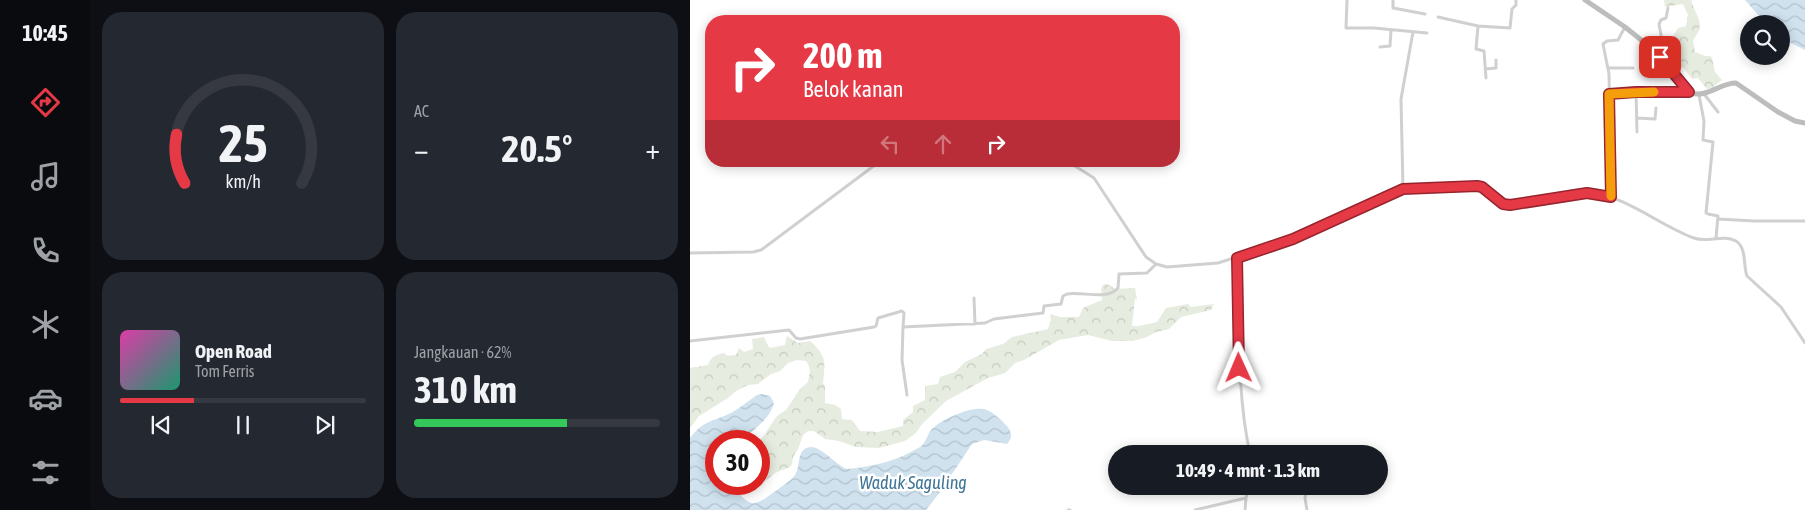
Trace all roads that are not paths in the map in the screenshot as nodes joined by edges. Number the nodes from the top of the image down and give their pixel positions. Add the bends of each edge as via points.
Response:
1 (1347, 0) edge
2 (1393, 0) edge
3 (1516, 0) edge
4 (1585, 0) edge
5 (1668, 8) dead end
6 (1425, 14) dead end
7 (1438, 17) dead end
8 (1478, 26) junction
9 (1625, 27) junction
10 (1391, 30) junction
11 (1413, 32) junction
12 (1426, 33) dead end
13 (1380, 47) dead end
14 (1496, 60) dead end
15 (1666, 63) junction
16 (1609, 68) junction
17 (1633, 68) dead end
18 (1486, 69) junction
19 (1486, 78) dead end
20 (1636, 92) junction
21 (1689, 92) junction
22 (1609, 94) junction
23 (1702, 94) junction
24 (1656, 108) dead end
25 (1718, 112) dead end
26 (1637, 118) junction
27 (1805, 123) edge
28 (1637, 132) dead end
29 (872, 167) edge
30 (1076, 167) edge
31 (1403, 189) junction
32 (1611, 197) junction
33 (1718, 219) junction
34 (1805, 221) edge
35 (1716, 238) junction
36 (690, 253) edge
37 (1237, 258) junction
38 (1156, 264) junction
39 (974, 298) dead end
40 (975, 324) junction
41 (904, 327) junction
42 (690, 341) edge
43 (1805, 343) edge
44 (906, 395) dead end
45 (1248, 445) edge
46 (1247, 495) edge
47 (1306, 495) edge
48 (1246, 498) junction
49 (1195, 510) edge
50 (1245, 510) edge
51 (1307, 510) edge

1 - 10 street via 1346,28
2 - 6 street via 1393,8
3 - 8 street via 1510,28
4 - 9 street
5 - 15 street via 1667,17 1659,24
7 - 8 street
8 - 18 street via 1476,50 1484,51
9 - 15 street
9 - 16 street via 1618,40 1603,44
10 - 11 street
10 - 13 street via 1390,46
11 - 12 street
11 - 31 street via 1401,100
14 - 18 street via 1496,68
15 - 21 street
16 - 17 street
16 - 22 street
18 - 19 street
20 - 21 street
20 - 22 street
20 - 26 street
21 - 23 street
22 - 32 street
23 - 25 street
23 - 27 street via 1736,83 1778,112
23 - 33 street via 1703,140 1712,142 1706,213 1718,215
24 - 26 street via 1655,119
26 - 28 street
29 - 36 street via 761,250
30 - 38 street via 1094,178 1140,249
31 - 32 street via 1477,186 1503,204 1510,205 1587,193
31 - 37 street via 1293,239
32 - 35 street via 1696,239
33 - 34 street
33 - 35 street
35 - 43 street via 1732,239 1740,244 1747,276 1781,307
37 - 38 street via 1169,267
37 - 45 street via 1239,368
38 - 40 street via 1147,273 1119,274 1118,288 1114,292 1067,294 1060,304 1044,306 1043,313
39 - 40 street
40 - 41 street
41 - 42 street via 902,311 878,318 874,327 806,338 798,339 789,330
41 - 44 street via 902,360
46 - 48 street
47 - 51 street
48 - 49 street
48 - 50 street

